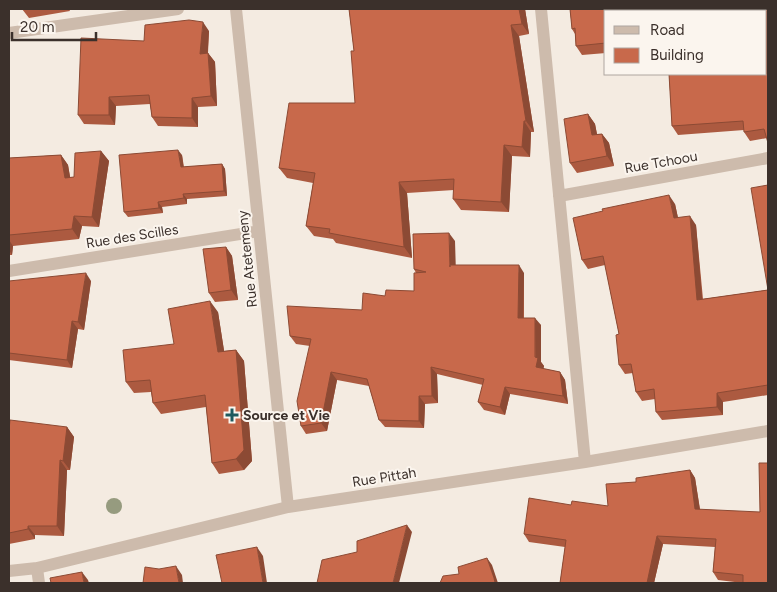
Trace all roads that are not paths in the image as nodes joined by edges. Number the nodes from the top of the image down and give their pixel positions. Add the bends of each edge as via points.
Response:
1 (178, 9) edge
2 (236, 9) edge
3 (541, 9) edge
4 (9, 33) edge
5 (768, 158) edge
6 (559, 196) junction
7 (259, 231) junction
8 (9, 271) edge
9 (768, 431) edge
10 (585, 462) junction
11 (288, 507) junction
12 (37, 568) junction
13 (9, 571) edge
14 (39, 583) edge

1 - 4 street
2 - 7 street, Rue Atetemeny
3 - 6 street
5 - 6 street, Rue Tchoou
6 - 10 street
7 - 8 street, Rue des Scilles
7 - 11 street, Rue Atetemeny
9 - 10 street, Rue Pittah
10 - 11 street, Rue Pittah
11 - 12 street, Rue Pittah
12 - 13 street, Rue Pittah
12 - 14 street

